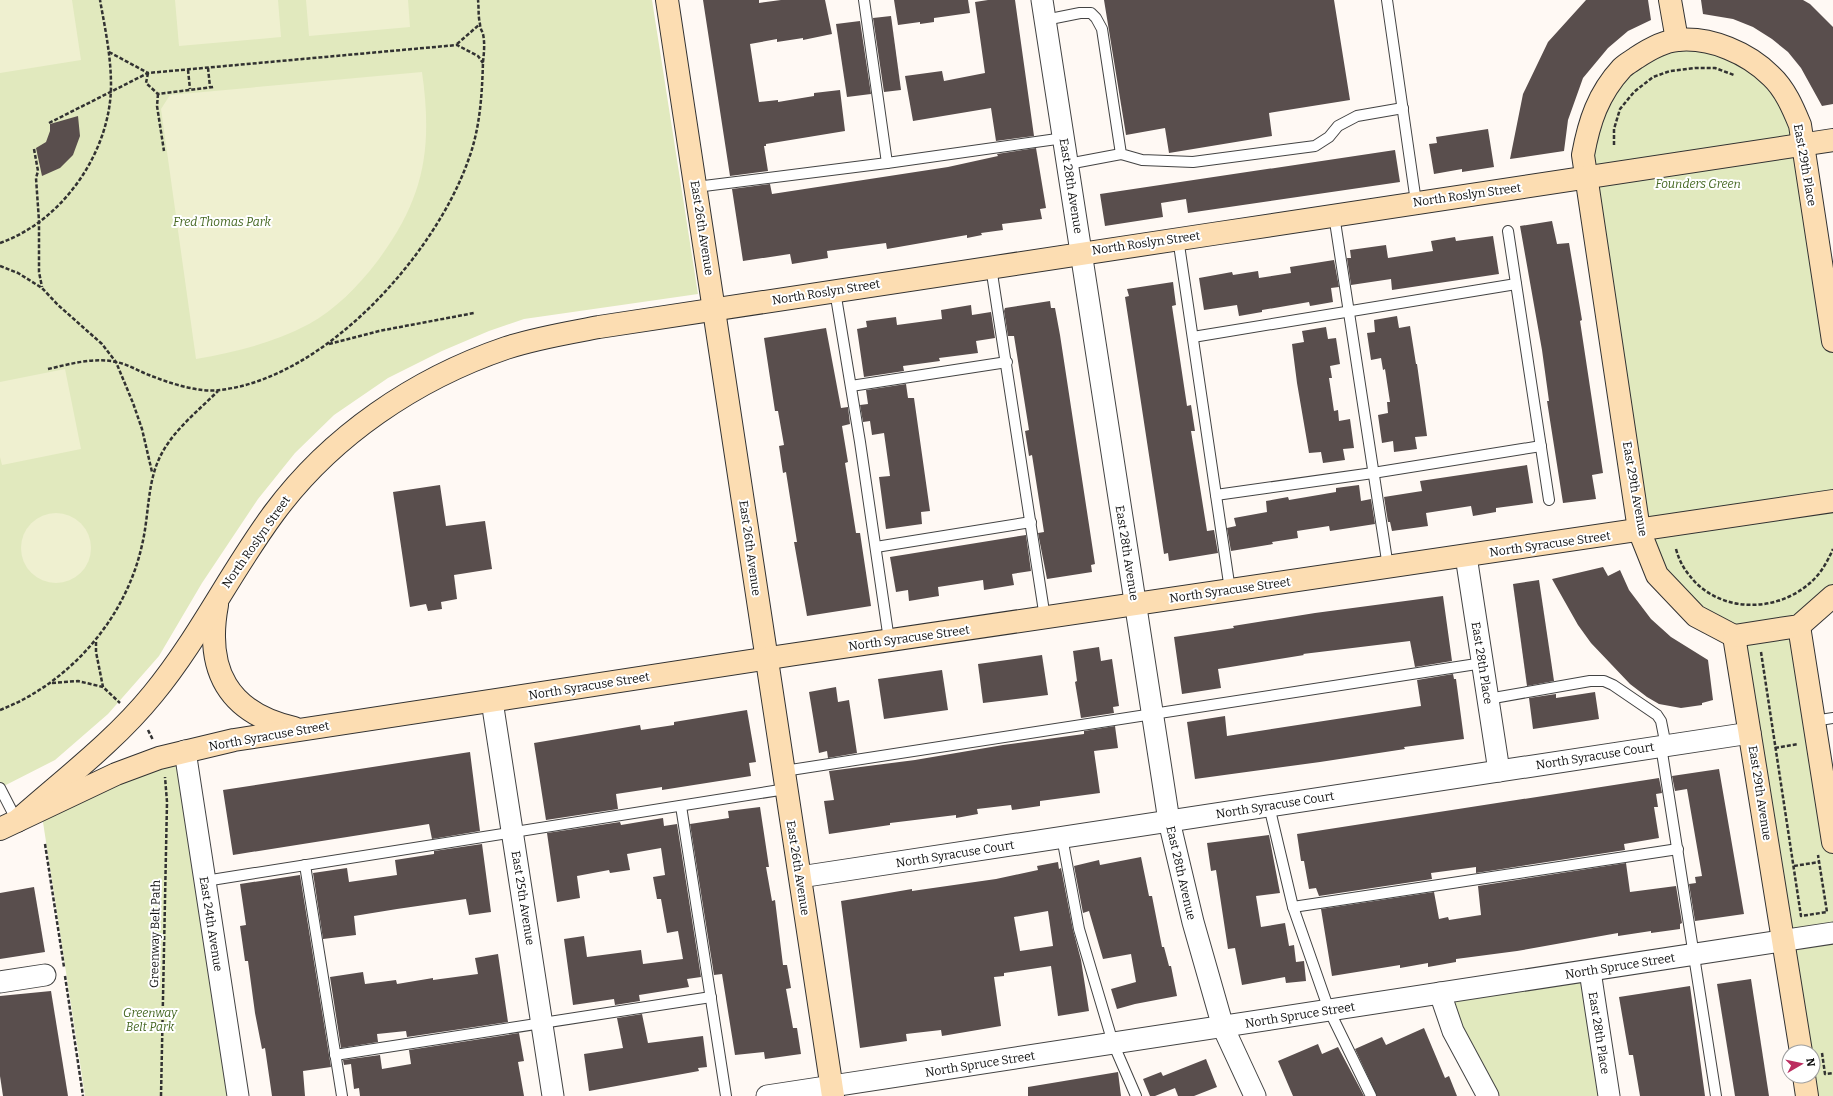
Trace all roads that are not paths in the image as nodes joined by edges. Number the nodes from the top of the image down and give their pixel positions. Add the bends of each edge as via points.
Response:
1 (667, 0) edge
2 (864, 0) edge
3 (1387, 0) edge
4 (1670, 0) edge
5 (1044, 10) edge
6 (1677, 40) junction
7 (1403, 108) junction
8 (1064, 138) junction
9 (1833, 140) edge
10 (1804, 145) junction
11 (1122, 154) junction
12 (887, 163) junction
13 (1068, 164) junction
14 (1586, 179) junction
15 (696, 187) junction
16 (1416, 202) junction
17 (1334, 215) junction
18 (1508, 231) dead end
19 (1178, 238) junction
20 (1081, 252) junction
21 (991, 266) junction
22 (1516, 284) junction
23 (835, 291) junction
24 (715, 309) junction
25 (1348, 312) junction
26 (1193, 337) junction
27 (1833, 340) edge
28 (1007, 362) junction
29 (851, 386) junction
30 (1541, 446) junction
31 (1373, 473) junction
32 (1216, 495) junction
33 (1549, 500) dead end
34 (1833, 501) edge
35 (1031, 522) junction
36 (1639, 530) junction
37 (876, 547) junction
38 (1466, 556) junction
39 (1388, 567) junction
40 (1230, 590) junction
41 (219, 596) junction
42 (1833, 596) edge
43 (1135, 604) junction
44 (1045, 618) junction
45 (1800, 626) junction
46 (1734, 636) junction
47 (889, 640) junction
48 (767, 659) junction
49 (1483, 663) junction
50 (1488, 699) junction
51 (492, 701) junction
52 (1152, 714) junction
53 (1824, 719) edge
54 (303, 730) junction
55 (1750, 733) junction
56 (1664, 746) junction
57 (185, 751) junction
58 (1499, 771) junction
59 (785, 780) junction
60 (0, 788) edge
61 (681, 806) junction
62 (1269, 806) junction
63 (1169, 821) junction
64 (8, 825) edge
65 (513, 832) junction
66 (1062, 837) junction
67 (1833, 842) edge
68 (1678, 849) junction
69 (305, 865) junction
70 (800, 877) junction
71 (205, 881) junction
72 (1293, 907) junction
73 (1833, 934) edge
74 (1784, 941) junction
75 (1695, 954) junction
76 (1590, 971) junction
77 (45, 975) dead end
78 (0, 982) edge
79 (1440, 993) junction
80 (711, 997) junction
81 (1329, 1010) junction
82 (542, 1024) junction
83 (1223, 1026) junction
84 (1113, 1043) junction
85 (1800, 1044) edge
86 (335, 1055) junction
87 (1812, 1084) edge
88 (832, 1091) edge
89 (238, 1096) edge
90 (342, 1096) edge
91 (553, 1096) edge
92 (726, 1096) edge
93 (767, 1096) edge
94 (1136, 1096) edge
95 (1255, 1096) edge
96 (1372, 1096) edge
97 (1488, 1096) edge
98 (1609, 1096) edge
99 (1716, 1096) edge
100 (1807, 1096) edge

1 - 15 street, East 26th Avenue
2 - 12 lane
3 - 7 lane
4 - 6 street
5 - 8 street, East 28th Avenue
5 - 11 lane via 1091,13 1102,29
6 - 10 street, East 29th Place via 1709,42 1746,56 1772,76 1789,99 1800,125
6 - 14 street, East 29th Avenue via 1648,49 1622,67 1602,94 1590,123 1584,149
7 - 11 lane via 1357,116 1338,126 1329,137 1315,146 1193,162 1142,160
7 - 16 lane
8 - 12 lane
8 - 13 street, East 28th Avenue
9 - 10 street, North Roslyn Street
10 - 14 street, North Roslyn Street
10 - 27 street, East 29th Place
11 - 13 lane
12 - 15 lane
13 - 20 street, East 28th Avenue
14 - 16 street, North Roslyn Street
14 - 36 street, East 29th Avenue
15 - 24 street, East 26th Avenue
16 - 17 street, North Roslyn Street
17 - 19 street, North Roslyn Street
17 - 25 lane
18 - 22 lane
19 - 20 street, North Roslyn Street
19 - 26 lane
20 - 21 street, North Roslyn Street
20 - 43 street, East 28th Avenue
21 - 23 street, North Roslyn Street
21 - 28 lane
22 - 25 lane
22 - 30 lane
23 - 24 street, North Roslyn Street
23 - 29 lane
24 - 41 street, North Roslyn Street via 565,333 526,343 476,360 408,393 348,436 304,477 275,512
24 - 48 street, East 26th Avenue
25 - 26 lane
25 - 31 lane
26 - 32 lane
28 - 29 lane
28 - 35 lane
29 - 37 lane
30 - 31 lane
30 - 33 lane
31 - 32 lane
31 - 39 lane
32 - 40 lane
34 - 36 street, North Syracuse Street
35 - 37 lane
35 - 44 lane
36 - 38 street, North Syracuse Street
36 - 46 street, East 29th Avenue via 1657,575 1696,616
37 - 47 lane
38 - 39 street, North Syracuse Street
38 - 49 street, East 28th Place
39 - 40 street, North Syracuse Street
40 - 43 street, North Syracuse Street
41 - 54 street via 214,624 214,645 217,668 226,687 258,716 276,724
41 - 64 street, North Roslyn Street via 190,643 153,694 98,750
42 - 45 street
43 - 44 street, North Syracuse Street
43 - 52 street, East 28th Avenue
44 - 47 street, North Syracuse Street
45 - 46 street
45 - 53 street
46 - 55 street, East 29th Avenue
47 - 48 street, North Syracuse Street
48 - 51 street, North Syracuse Street
48 - 59 street, East 26th Avenue
49 - 50 street, East 28th Place
49 - 52 lane
50 - 56 lane via 1590,681 1604,681 1657,715 1661,721
50 - 58 street, East 28th Place
51 - 54 street, North Syracuse Street
51 - 65 street, East 25th Avenue
52 - 59 lane
52 - 63 street, East 28th Avenue
53 - 67 street
54 - 57 street, North Syracuse Street via 234,740
55 - 56 street, North Syracuse Court
55 - 74 street, East 29th Avenue
56 - 58 street, North Syracuse Court
56 - 68 lane
57 - 64 street, North Syracuse Street via 116,774
57 - 71 street, East 24th Avenue
58 - 62 street, North Syracuse Court
59 - 61 lane
59 - 70 street, East 26th Avenue
60 - 64 lane
61 - 65 lane
61 - 80 lane
62 - 63 street, North Syracuse Court
62 - 72 lane
63 - 66 street, North Syracuse Court
63 - 83 street, East 28th Avenue via 1193,922
65 - 69 lane
65 - 82 street, East 25th Avenue
66 - 70 street, North Syracuse Court
66 - 84 lane via 1079,929
68 - 72 lane
68 - 75 lane
69 - 71 lane
69 - 86 lane
70 - 88 street, East 26th Avenue
71 - 89 street, East 24th Avenue
72 - 81 lane
73 - 74 street, North Spruce Street
74 - 75 street, North Spruce Street
74 - 85 street, East 29th Avenue
75 - 76 street, North Spruce Street
75 - 99 lane
76 - 79 street, North Spruce Street
76 - 98 street, East 28th Place
77 - 78 street
79 - 81 street, North Spruce Street
79 - 97 street via 1453,1031
80 - 82 lane
80 - 92 lane
81 - 83 street, North Spruce Street
81 - 96 lane
82 - 86 lane
82 - 91 street, East 25th Avenue
83 - 84 street, North Spruce Street
83 - 95 street, East 28th Avenue
84 - 88 street, North Spruce Street
84 - 94 lane
86 - 90 lane
87 - 100 street
88 - 93 street, North Spruce Street

